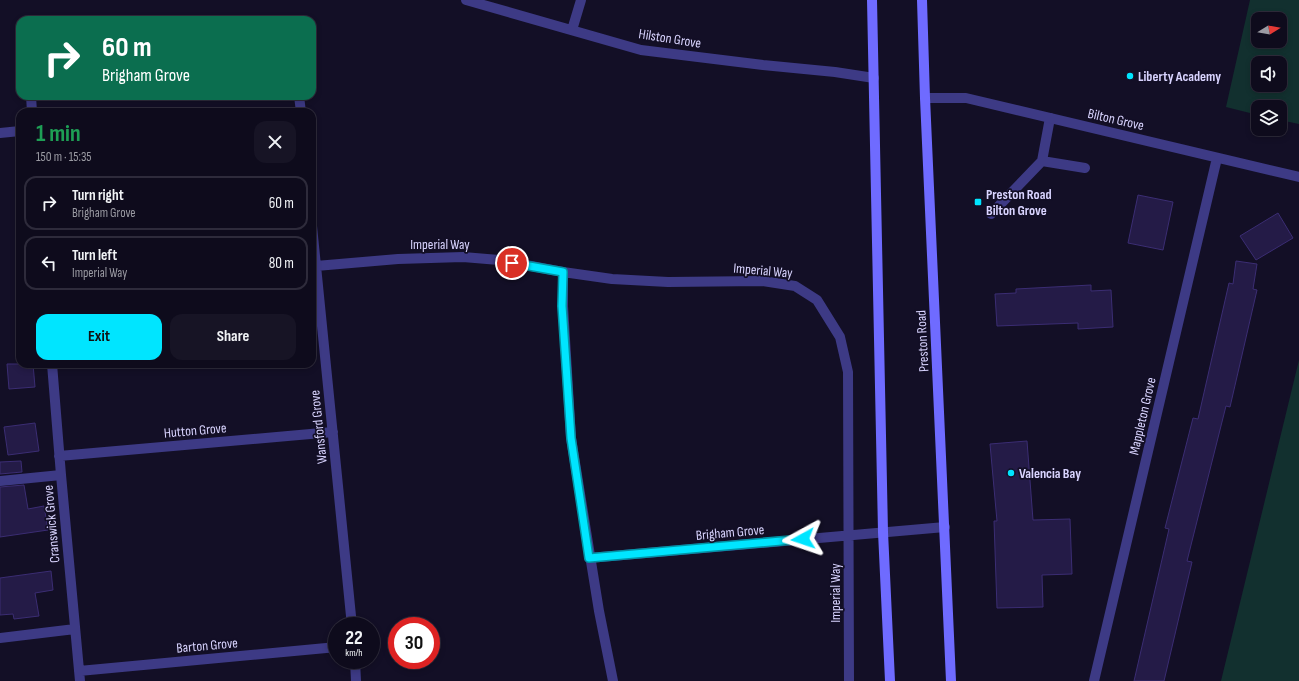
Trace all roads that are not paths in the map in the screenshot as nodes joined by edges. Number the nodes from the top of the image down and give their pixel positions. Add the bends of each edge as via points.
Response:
1 (466, 0) edge
2 (581, 0) edge
3 (872, 0) edge
4 (922, 0) edge
5 (572, 30) junction
6 (874, 78) junction
7 (925, 98) junction
8 (1050, 118) junction
9 (16, 131) edge
10 (0, 133) edge
11 (1218, 158) junction
12 (1042, 161) junction
13 (1085, 168) dead end
14 (1299, 178) edge
15 (991, 214) dead end
16 (316, 266) joint
17 (563, 272) junction
18 (52, 368) edge
19 (333, 432) junction
20 (59, 456) junction
21 (61, 475) junction
22 (0, 481) edge
23 (945, 527) junction
24 (883, 532) junction
25 (848, 535) junction
26 (589, 558) junction
27 (351, 617) edge
28 (76, 629) junction
29 (0, 638) edge
30 (328, 648) edge
31 (355, 669) edge
32 (80, 676) edge
33 (356, 681) edge
34 (613, 681) edge
35 (849, 681) edge
36 (890, 681) edge
37 (951, 681) edge
38 (1094, 681) edge

1 - 5 street, Hilston Grove
2 - 5 street
3 - 6 street
4 - 7 street, Preston Road
5 - 6 street, Hilston Grove via 641,50
6 - 24 street
7 - 8 street, Bilton Grove via 966,98
7 - 23 street, Preston Road
8 - 11 street, Bilton Grove
8 - 12 street
9 - 10 street
11 - 14 street, Bilton Grove
11 - 38 street, Mappleton Grove
12 - 13 street
12 - 15 street
16 - 17 street, Imperial Way via 463,257 499,260
16 - 19 street, Wansford Grove
17 - 25 street, Imperial Way via 668,282 762,281 795,286 817,300 840,337 848,372
17 - 26 street via 562,306 571,438
18 - 20 street, Cranswick Grove
19 - 20 street, Hutton Grove
19 - 27 street, Wansford Grove
20 - 21 street, Cranswick Grove
21 - 22 street
21 - 28 street, Cranswick Grove
23 - 24 street, Brigham Grove
23 - 37 street, Preston Road
24 - 25 street, Brigham Grove
24 - 36 street
25 - 26 street, Brigham Grove
25 - 35 street, Imperial Way
26 - 34 street
28 - 29 street
28 - 32 street, Cranswick Grove
30 - 32 street, Barton Grove
31 - 33 street

